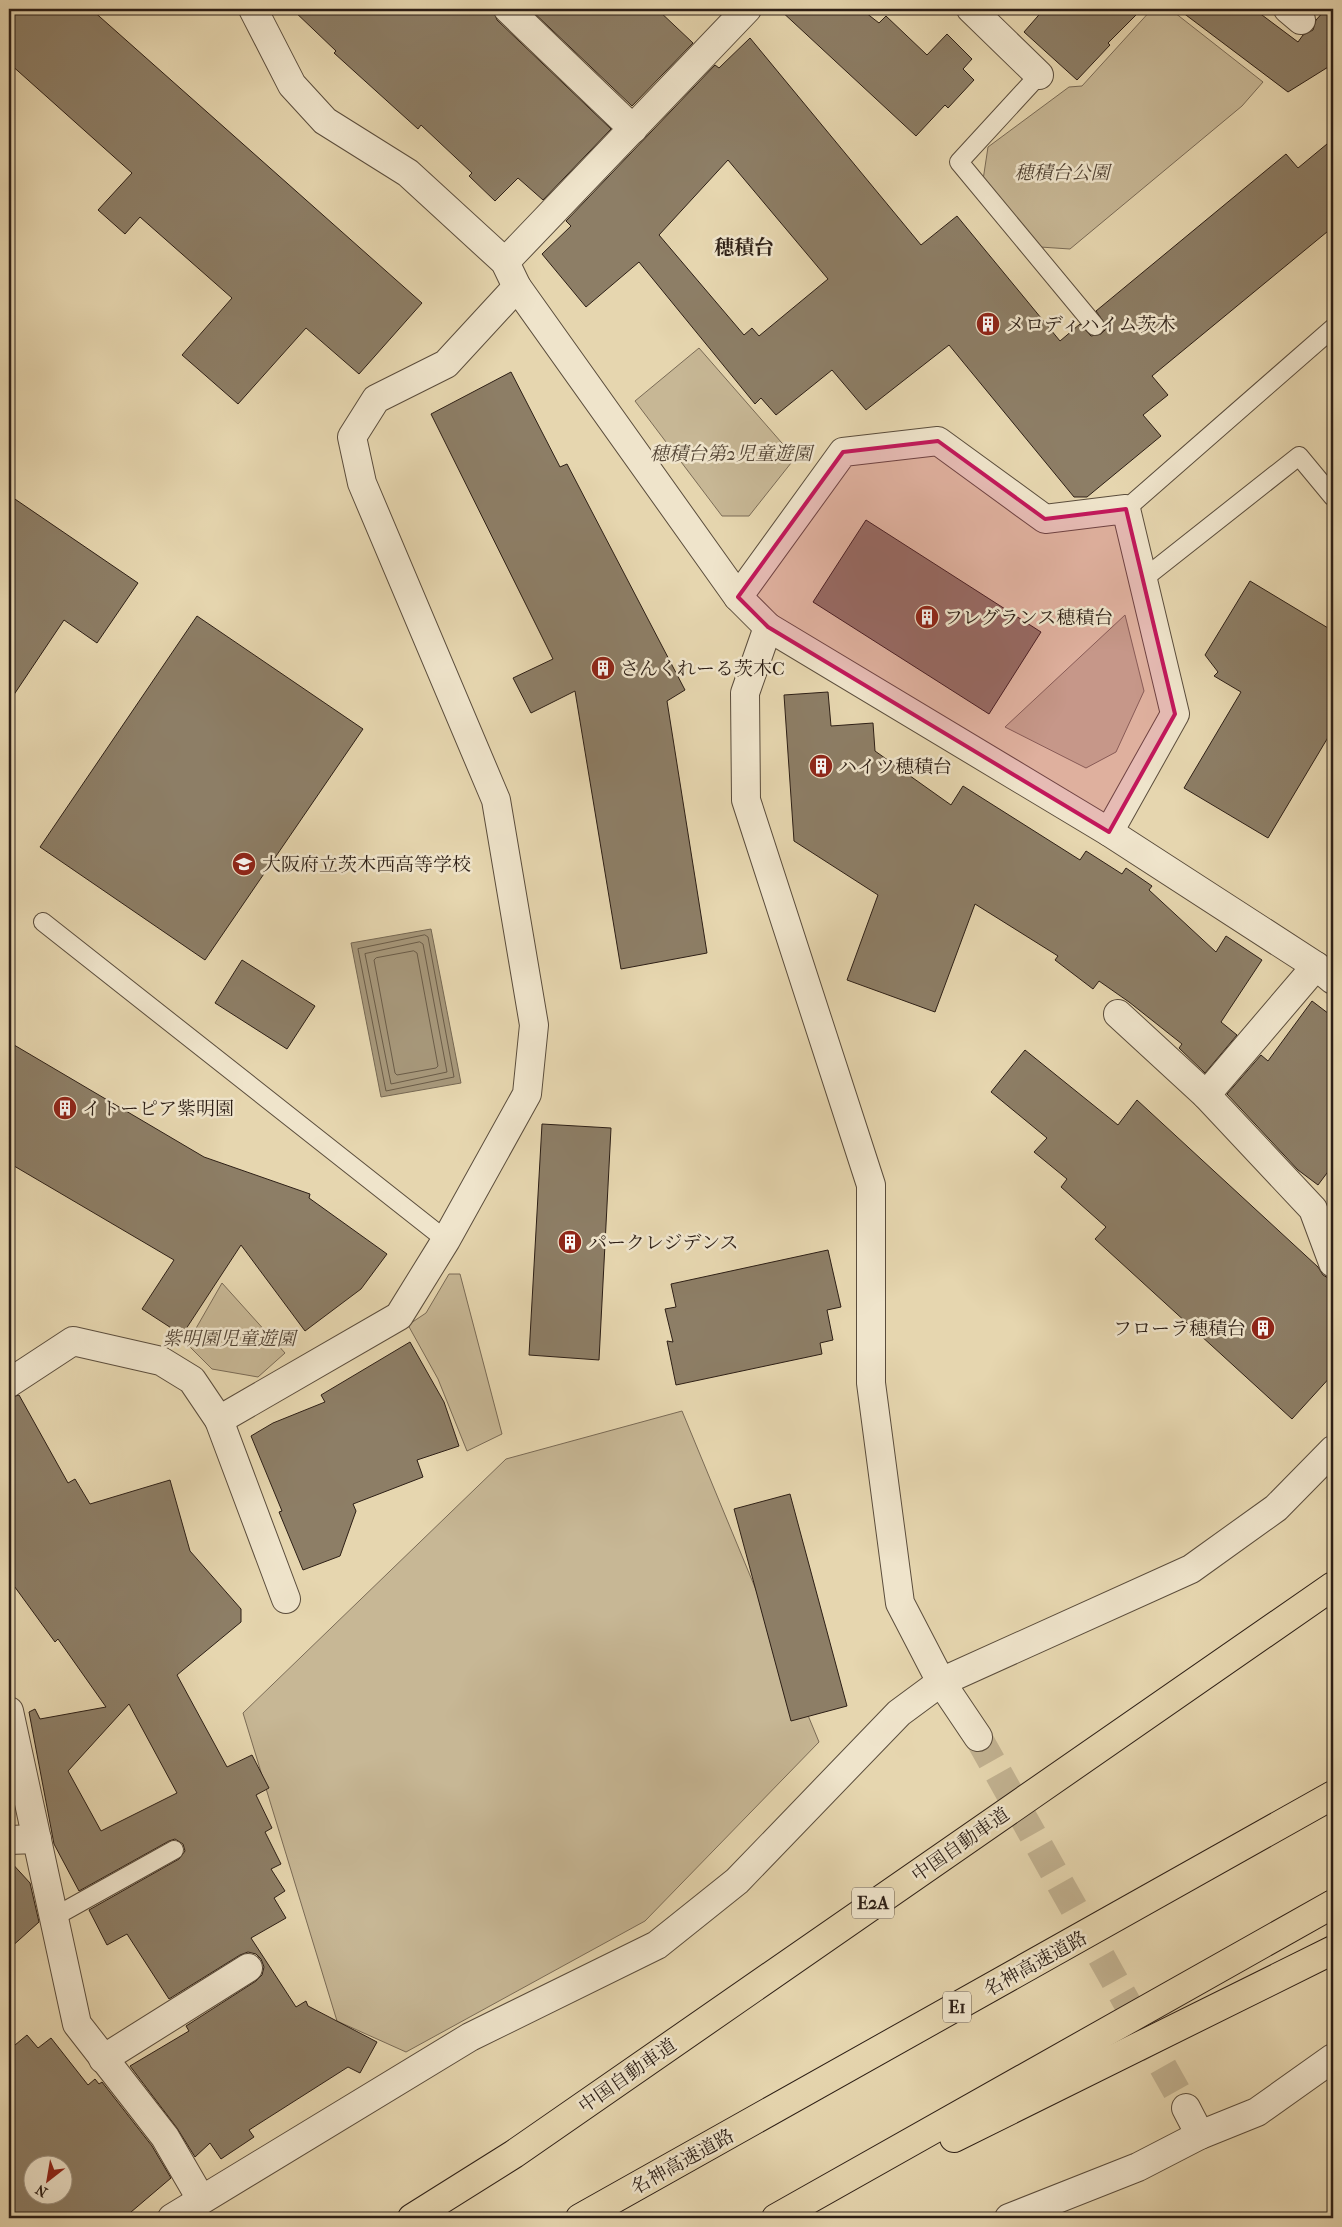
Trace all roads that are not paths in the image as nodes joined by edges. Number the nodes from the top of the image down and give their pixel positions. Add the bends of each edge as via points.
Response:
1 (253, 9) edge
2 (508, 9) edge
3 (747, 9) edge
4 (986, 14) edge
5 (1039, 75) joint
6 (633, 129) junction
7 (505, 262) junction
8 (517, 286) junction
9 (1095, 326) dead end
10 (1333, 328) edge
11 (1333, 497) edge
12 (1126, 509) junction
13 (1142, 580) junction
14 (738, 596) junction
15 (768, 627) junction
16 (1108, 832) junction
17 (43, 922) dead end
18 (1325, 973) edge
19 (1118, 1014) dead end
20 (1206, 1095) junction
21 (446, 1240) junction
22 (1333, 1263) edge
23 (9, 1382) edge
24 (219, 1420) junction
25 (1333, 1450) edge
26 (1333, 1586) edge
27 (286, 1599) dead end
28 (941, 1682) junction
29 (9, 1711) edge
30 (978, 1737) tunnel mouth
31 (1333, 1795) edge
32 (37, 1839) junction
33 (9, 1840) edge
34 (174, 1850) dead end
35 (1333, 1904) edge
36 (54, 1917) junction
37 (1333, 1950) edge
38 (248, 1968) dead end
39 (1333, 2058) edge
40 (103, 2059) junction
41 (1186, 2108) tunnel mouth
42 (1200, 2135) junction
43 (201, 2199) junction
44 (172, 2218) edge
45 (412, 2218) edge
46 (580, 2218) edge
47 (776, 2218) edge
48 (789, 2218) edge
49 (1009, 2218) edge

1 - 7 street via 292,85 325,121 408,173
2 - 6 street
3 - 6 street
4 - 5 street
5 - 9 lane via 959,162
6 - 7 street
7 - 8 street
8 - 14 street
8 - 21 street via 446,364 376,399 352,437 362,482 496,800 534,1025 526,1094
10 - 12 lane
11 - 13 lane via 1299,456
12 - 13 street
12 - 14 street via 1045,519 938,441 843,452
13 - 16 street via 1175,714
14 - 15 street
15 - 16 street
15 - 28 street via 745,693 746,800 871,1185 871,1383 900,1603
16 - 18 street
17 - 21 lane
18 - 20 street
19 - 20 street
20 - 22 street via 1313,1209
21 - 24 street via 399,1316
23 - 24 street via 73,1341 161,1361 192,1380
24 - 27 street
25 - 28 street via 1276,1508 1191,1569
26 - 45 highway, 中国自動車道 / E2A via 514,2154
28 - 30 street
28 - 43 street via 899,1712 737,1881 657,1945 470,2037
29 - 32 street
31 - 46 highway, 名神高速道路 / E1
32 - 33 street
32 - 36 street
34 - 36 lane
35 - 47 highway
36 - 40 street via 77,2024
37 - 48 highway
38 - 40 street
39 - 42 street via 1257,2112
40 - 43 street via 165,2137
41 - 42 street
42 - 49 street via 1138,2167
43 - 44 street

